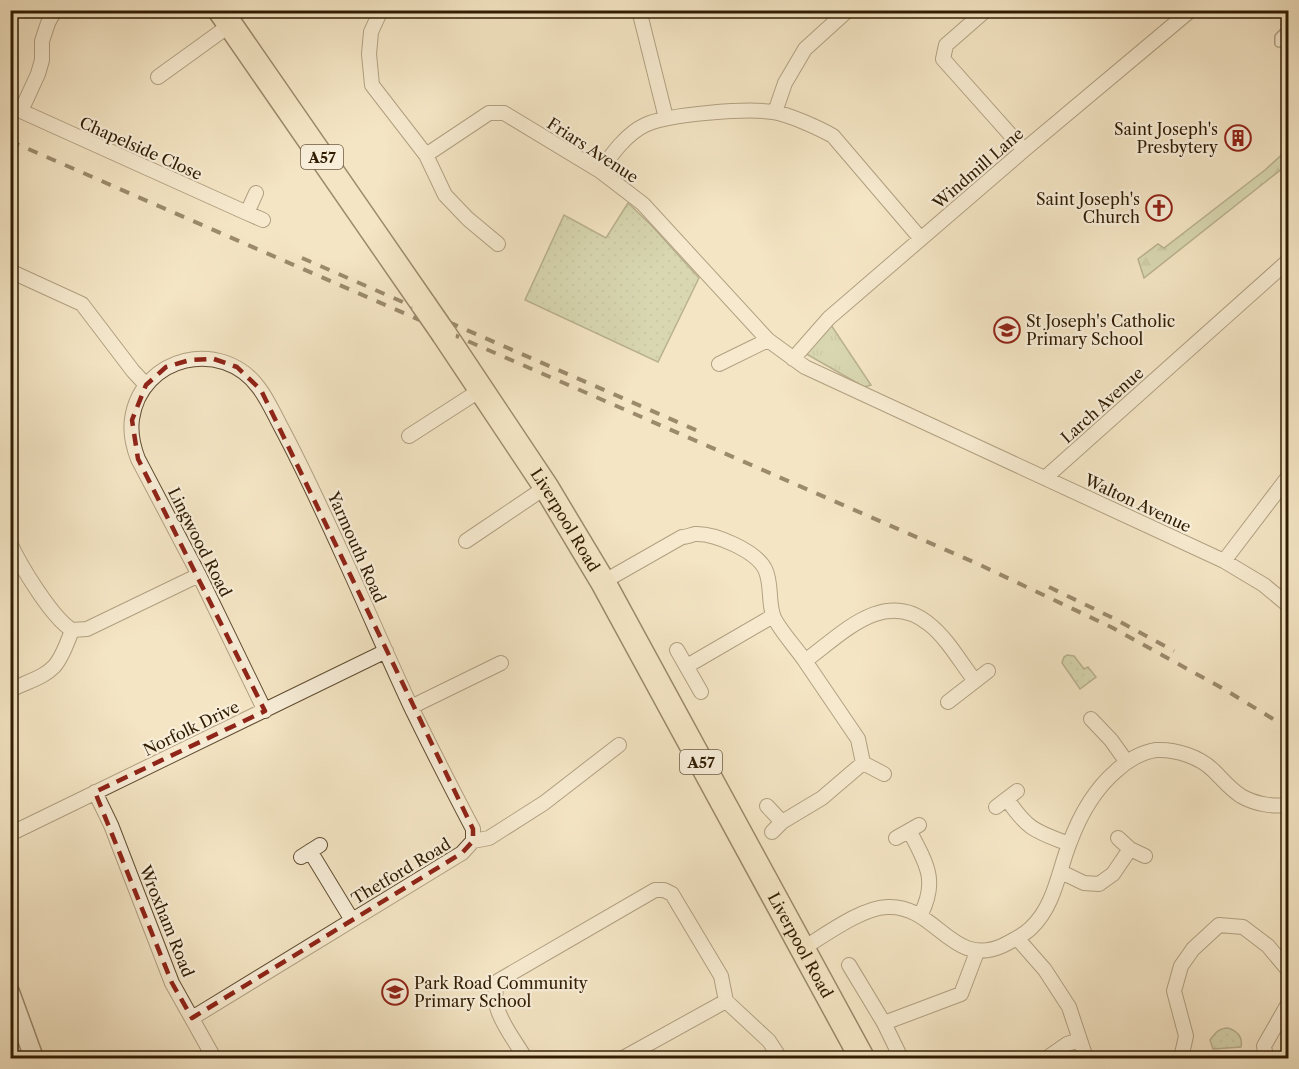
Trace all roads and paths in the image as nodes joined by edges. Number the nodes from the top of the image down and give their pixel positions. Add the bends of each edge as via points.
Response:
1 (55, 10) edge
2 (381, 10) edge
3 (639, 10) edge
4 (986, 10) edge
5 (1191, 10) edge
6 (843, 12) edge
7 (225, 18) edge
8 (1288, 28) edge
9 (1279, 43) dead end
10 (158, 77) dead end
11 (16, 109) edge
12 (774, 112) junction
13 (666, 118) junction
14 (1024, 150) junction
15 (426, 155) junction
16 (600, 171) junction
17 (256, 193) dead end
18 (247, 213) junction
19 (263, 220) dead end
20 (921, 239) junction
21 (498, 244) dead end
22 (1288, 261) edge
23 (10, 271) edge
24 (768, 340) junction
25 (794, 359) junction
26 (719, 364) dead end
27 (146, 385) junction
28 (482, 389) junction
29 (409, 436) dead end
30 (967, 443) joint
31 (1288, 477) edge
32 (1045, 478) junction
33 (546, 487) junction
34 (466, 541) dead end
35 (12, 552) edge
36 (1224, 561) junction
37 (199, 575) junction
38 (603, 582) junction
39 (1288, 605) edge
40 (773, 616) junction
41 (72, 630) junction
42 (677, 650) dead end
43 (387, 651) junction
44 (805, 661) junction
45 (501, 663) dead end
46 (687, 666) junction
47 (988, 671) dead end
48 (975, 681) junction
49 (10, 690) edge
50 (700, 692) dead end
51 (948, 702) dead end
52 (411, 707) junction
53 (265, 711) junction
54 (1091, 719) dead end
55 (619, 745) dead end
56 (1126, 761) junction
57 (863, 763) junction
58 (884, 774) dead end
59 (95, 792) junction
60 (1007, 799) dead end
61 (1288, 805) edge
62 (767, 806) dead end
63 (10, 834) edge
64 (896, 838) dead end
65 (1118, 838) dead end
66 (473, 841) junction
67 (1069, 844) junction
68 (1130, 849) junction
69 (310, 851) dead end
70 (1145, 856) dead end
71 (1061, 872) junction
72 (921, 914) junction
73 (352, 920) junction
74 (1017, 938) junction
75 (802, 949) junction
76 (977, 952) junction
77 (849, 965) dead end
78 (1288, 970) edge
79 (10, 992) edge
80 (726, 1001) junction
81 (1288, 1004) edge
82 (192, 1018) junction
83 (884, 1023) junction
84 (1079, 1040) junction
85 (643, 1054) edge
86 (1085, 1056) dead end
87 (34, 1059) edge
88 (214, 1059) edge
89 (525, 1059) edge
90 (624, 1059) edge
91 (780, 1059) edge
92 (862, 1059) edge
93 (901, 1059) edge
94 (1047, 1059) edge
95 (1181, 1059) edge
96 (1266, 1059) edge

1 - 11 street, Chapelside Close via 42,41 38,74
2 - 15 street via 371,32 372,85
3 - 13 street
4 - 14 street via 946,45 943,59
5 - 14 street, Windmill Lane
6 - 12 street via 805,49
7 - 10 street
7 - 28 highway, Liverpool Road / A57, bridge
8 - 9 lane via 1279,37
11 - 18 street, Chapelside Close
12 - 13 street
12 - 20 street via 833,136
13 - 16 street via 644,125 627,138
14 - 20 street, Windmill Lane
15 - 16 street, Friars Avenue via 489,113 504,113
15 - 21 street via 445,195
16 - 24 street, Friars Avenue via 643,204
17 - 18 street
18 - 19 street, Chapelside Close
20 - 25 street, Windmill Lane via 829,318
22 - 32 street, Larch Avenue
23 - 27 street via 82,304
24 - 25 street, Friars Avenue
24 - 26 street
25 - 30 street, Friars Avenue
27 - 37 street, Lingwood Road via 132,420 134,447
27 - 43 street, Yarmouth Road via 166,368 203,358 237,367 253,381 298,459
28 - 29 street
28 - 33 highway, Liverpool Road / A57
30 - 32 street, Walton Avenue
31 - 36 street
32 - 36 street, Walton Avenue
33 - 34 street
33 - 38 highway, Liverpool Road / A57
35 - 41 street via 48,604
36 - 39 street, Walton Avenue
37 - 41 street via 87,629
37 - 53 street, Lingwood Road
38 - 40 street via 682,537 714,537 751,554 765,567
38 - 75 highway, Liverpool Road / A57
40 - 44 street
40 - 46 street
41 - 49 street via 63,657 54,668
42 - 46 street
43 - 52 street, Yarmouth Road
43 - 53 street, Norfolk Drive
44 - 48 street via 870,615 902,611 930,624
44 - 57 street via 858,739
45 - 52 street
46 - 50 street
47 - 48 street
48 - 51 street
52 - 66 street, Yarmouth Road via 472,829
53 - 59 street, Norfolk Drive
54 - 56 street
55 - 66 street, Thetford Road via 528,815 489,838
56 - 61 street via 1154,750 1179,752 1213,770 1242,797 1273,807
56 - 67 street via 1092,798
57 - 58 street
57 - 62 street via 822,798 777,827
59 - 63 street, Norfolk Drive
59 - 82 street, Wroxham Road via 172,983
60 - 67 street via 1034,831
64 - 72 street via 914,829 926,863 930,893
65 - 68 street
66 - 73 street, Thetford Road via 462,853
67 - 71 street
68 - 70 street
68 - 71 street via 1113,874 1099,884 1084,883
69 - 73 street
71 - 74 street via 1050,903 1032,928
72 - 75 street via 898,907 874,909
72 - 76 street via 947,938
73 - 82 street, Thetford Road
74 - 76 street via 994,950
74 - 84 street via 1045,970 1069,1007
75 - 92 highway, Liverpool Road / A57
76 - 83 street via 961,994
77 - 83 street
78 - 95 street via 1268,945 1243,927 1219,925 1181,966 1174,991 1186,1036
79 - 87 street
80 - 85 street
80 - 89 street via 721,976 672,894 655,890 498,981 493,992 495,1008
80 - 91 street via 769,1041
81 - 96 street via 1264,1046
82 - 88 street, Wroxham Road
83 - 93 street
84 - 86 street
84 - 94 street
85 - 90 street

